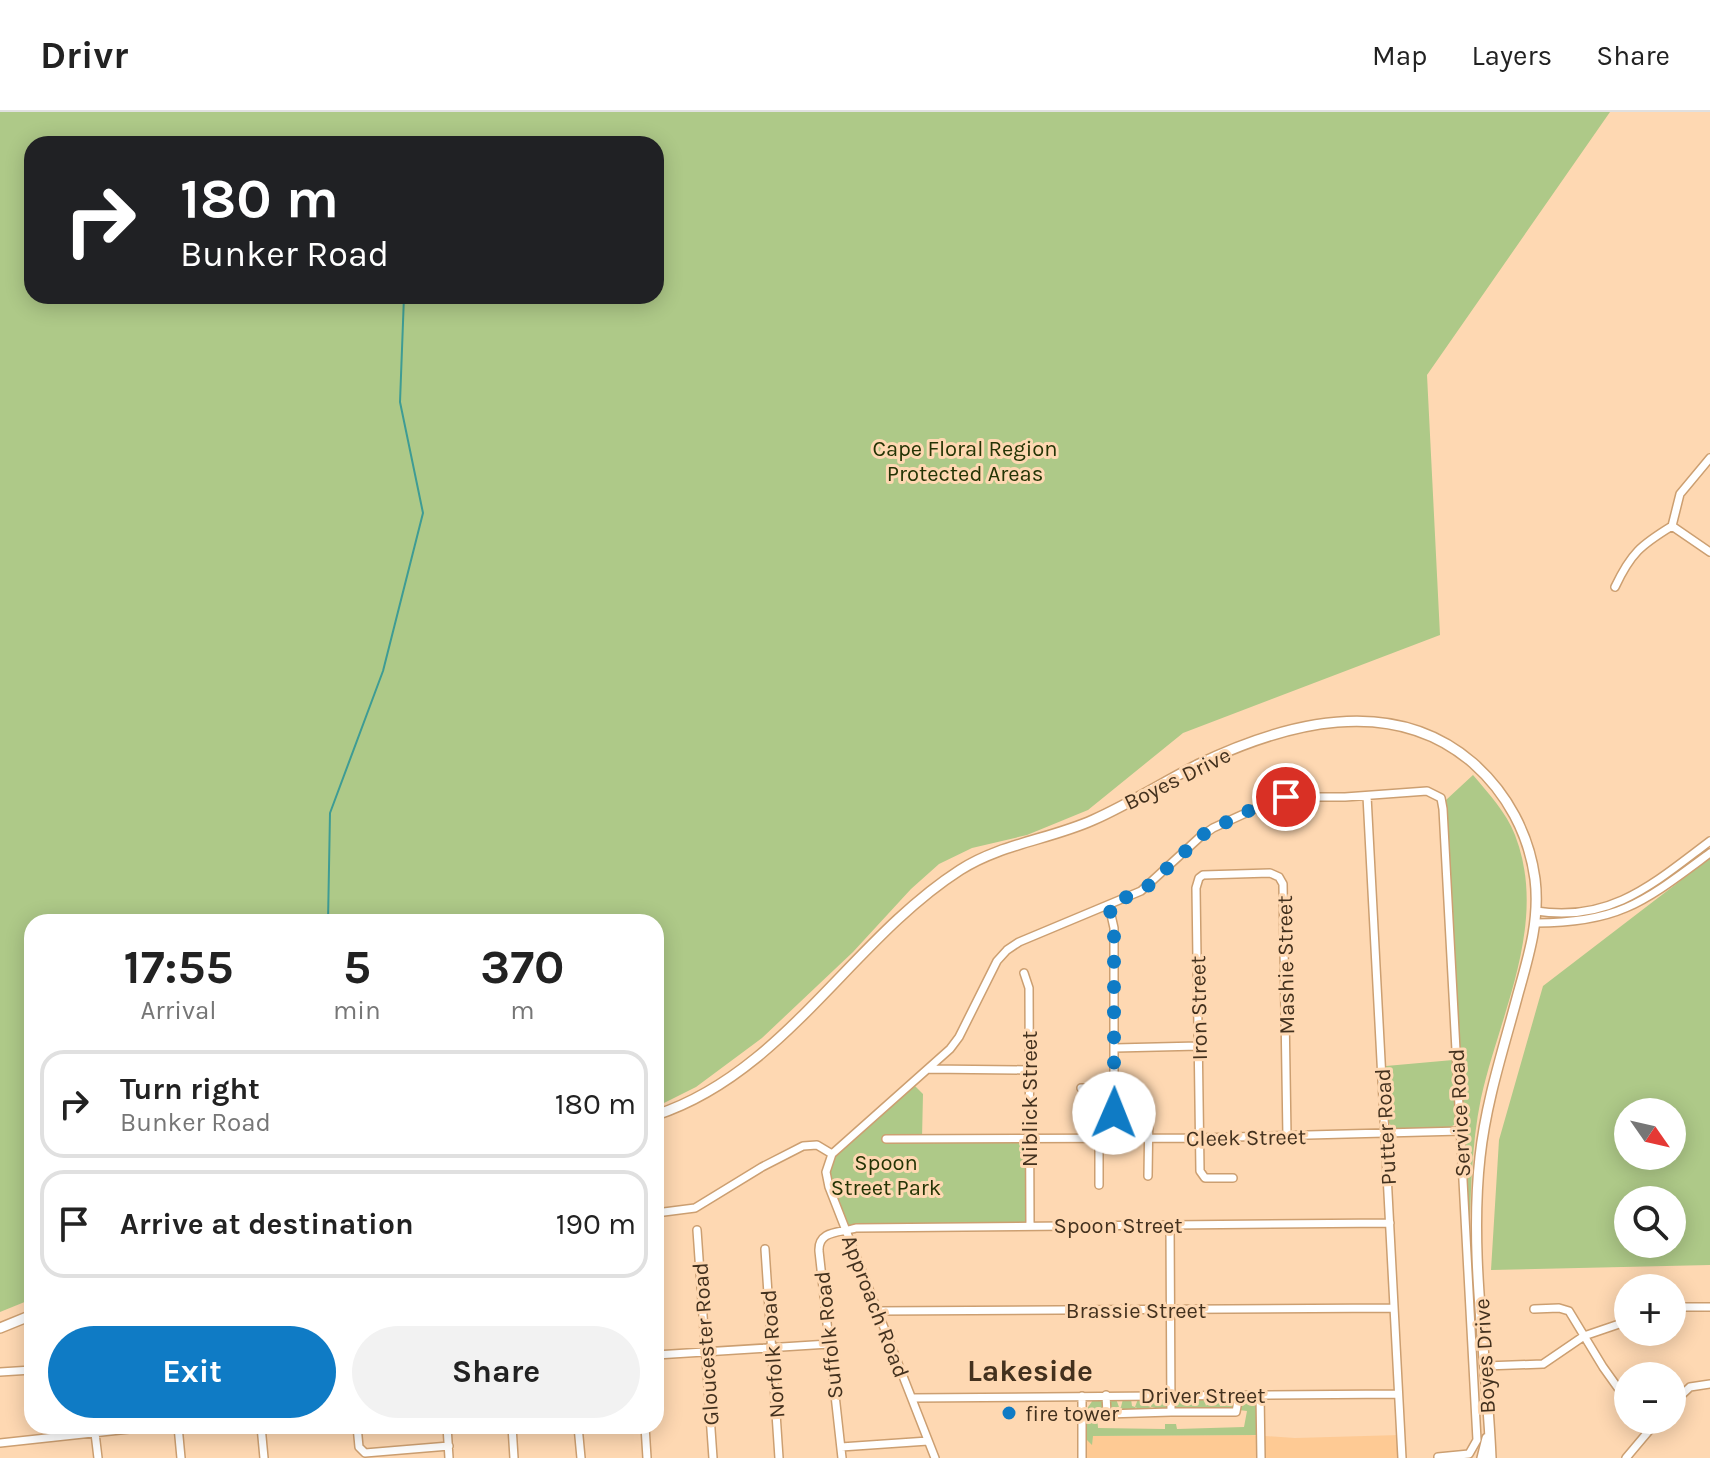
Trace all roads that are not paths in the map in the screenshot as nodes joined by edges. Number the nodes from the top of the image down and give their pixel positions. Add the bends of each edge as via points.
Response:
1 (1710, 458) edge
2 (1672, 526) junction
3 (1710, 552) edge
4 (1615, 587) dead end
5 (1367, 796) junction
6 (1710, 841) edge
7 (1710, 853) edge
8 (1199, 878) joint
9 (1109, 906) junction
10 (1536, 911) junction
11 (1536, 923) junction
12 (1024, 973) dead end
13 (1199, 1046) junction
14 (1115, 1048) junction
15 (928, 1069) junction
16 (1029, 1070) junction
17 (1081, 1088) dead end
18 (1114, 1088) junction
19 (1149, 1108) dead end
20 (664, 1112) edge
21 (1461, 1131) junction
22 (1386, 1135) junction
23 (1287, 1137) junction
24 (1114, 1138) junction
25 (1199, 1138) junction
26 (886, 1139) dead end
27 (1029, 1139) junction
28 (1099, 1139) junction
29 (1149, 1139) junction
30 (832, 1154) junction
31 (1148, 1176) dead end
32 (1233, 1178) dead end
33 (1099, 1185) dead end
34 (664, 1212) edge
35 (1390, 1223) junction
36 (1170, 1225) junction
37 (1030, 1226) junction
38 (697, 1230) dead end
39 (846, 1231) junction
40 (765, 1249) dead end
41 (1686, 1307) edge
42 (1710, 1307) edge
43 (1394, 1308) junction
44 (1170, 1309) junction
45 (1534, 1309) dead end
46 (877, 1311) junction
47 (24, 1318) edge
48 (1614, 1326) edge
49 (0, 1328) edge
50 (1584, 1336) junction
51 (829, 1344) junction
52 (772, 1347) junction
53 (706, 1351) junction
54 (664, 1354) edge
55 (1485, 1366) junction
56 (24, 1370) edge
57 (0, 1372) edge
58 (1614, 1382) edge
59 (1710, 1384) edge
60 (1686, 1391) edge
61 (1260, 1394) junction
62 (1398, 1394) junction
63 (1106, 1395) junction
64 (1171, 1395) junction
65 (1239, 1395) junction
66 (1082, 1396) junction
67 (912, 1398) junction
68 (1171, 1409) junction
69 (1476, 1429) junction
70 (1488, 1431) junction
71 (86, 1434) edge
72 (95, 1434) edge
73 (179, 1434) edge
74 (262, 1434) edge
75 (358, 1434) edge
76 (448, 1434) edge
77 (512, 1434) edge
78 (579, 1434) edge
79 (646, 1434) edge
80 (1646, 1434) edge
81 (928, 1441) junction
82 (0, 1443) edge
83 (449, 1446) junction
84 (841, 1447) junction
85 (1438, 1457) edge
86 (98, 1458) edge
87 (181, 1458) edge
88 (264, 1458) edge
89 (449, 1458) edge
90 (514, 1458) edge
91 (581, 1458) edge
92 (647, 1458) edge
93 (713, 1458) edge
94 (779, 1458) edge
95 (842, 1458) edge
96 (935, 1458) edge
97 (1082, 1458) edge
98 (1261, 1458) edge
99 (1402, 1458) edge
100 (1482, 1458) edge
101 (1491, 1458) edge
102 (1626, 1458) edge

1 - 2 street via 1680,494
2 - 3 street
2 - 4 street via 1638,549
5 - 9 street via 1270,800 1205,833 1148,886
5 - 21 street, Service Road via 1427,791 1441,798
5 - 22 street, Putter Road
6 - 10 street via 1653,883 1601,910
7 - 11 street via 1623,911 1589,921
8 - 13 street, Iron Street
8 - 23 street, Mashie Street via 1211,873 1270,873 1283,884
9 - 14 street
9 - 15 street via 1002,953 956,1043
10 - 11 main road, Boyes Drive
10 - 20 main road, Boyes Drive via 1533,864 1517,818 1468,759 1425,734 1394,724 1340,720 1294,728 1202,763 1070,830 966,866 911,908 738,1073
11 - 55 main road, Boyes Drive via 1480,1154 1478,1253
12 - 16 street, Niblick Street via 1029,988
13 - 14 street
13 - 25 street, Iron Street
14 - 18 street
15 - 16 street
15 - 30 street
16 - 27 street, Niblick Street
17 - 18 street
18 - 24 street
19 - 29 street
21 - 22 street, Cleek Street
21 - 69 street, Service Road
22 - 23 street, Cleek Street
22 - 35 street, Putter Road
23 - 25 street, Cleek Street
24 - 28 street, Cleek Street
24 - 29 street, Cleek Street
25 - 29 street, Cleek Street
25 - 32 street, Iron Street via 1202,1176
26 - 27 street, Cleek Street
27 - 28 street, Cleek Street
27 - 37 street, Niblick Street
28 - 33 street
29 - 31 street
30 - 34 street via 817,1145 803,1146 695,1208
30 - 39 street, Approach Road via 826,1175
35 - 36 street, Spoon Street
35 - 43 street, Putter Road
36 - 37 street, Spoon Street
36 - 44 street
37 - 39 street, Spoon Street
38 - 53 street, Gloucester Road
39 - 46 street, Approach Road
39 - 51 street, Suffolk Road via 824,1235 819,1245
40 - 52 street, Norfolk Road
41 - 42 street
43 - 44 street, Brassie Street
43 - 62 street, Putter Road
44 - 46 street, Brassie Street
44 - 64 street
45 - 50 street via 1564,1309
46 - 67 street, Approach Road
47 - 49 main road
48 - 50 street
50 - 55 street via 1543,1364
50 - 58 street
51 - 52 street
51 - 84 street, Suffolk Road
52 - 53 street
52 - 94 street, Norfolk Road
53 - 54 street
53 - 93 street, Gloucester Road
55 - 70 main road, Boyes Drive
56 - 57 street
59 - 60 street
61 - 62 street, Driver Street
61 - 65 street, Driver Street
61 - 98 street
62 - 99 street, Putter Road
63 - 64 street, Driver Street
63 - 66 street, Driver Street
63 - 68 street via 1107,1414
64 - 65 street, Driver Street
64 - 68 street
65 - 68 street via 1235,1413
66 - 67 street, Driver Street
66 - 97 street
67 - 81 street, Approach Road
69 - 70 street
69 - 85 street via 1476,1444 1469,1454
70 - 100 main road, Boyes Drive
70 - 101 main road, Boyes Drive
71 - 82 street
72 - 86 street
73 - 87 street
74 - 88 street
75 - 83 street via 365,1453
76 - 83 street
77 - 90 street
78 - 91 street
79 - 92 street
80 - 102 street
81 - 84 street
81 - 96 street, Approach Road
83 - 89 street
84 - 95 street, Suffolk Road

